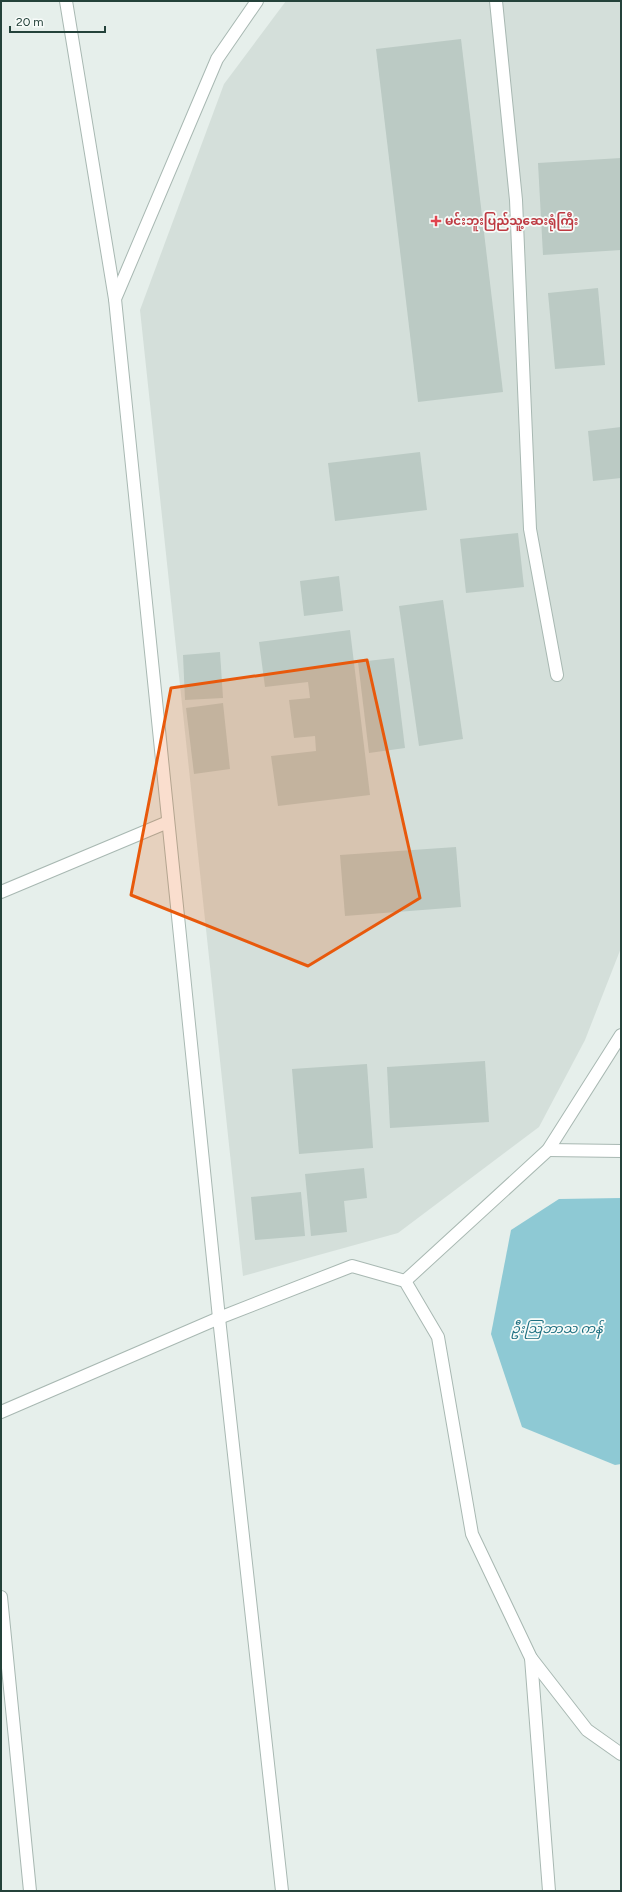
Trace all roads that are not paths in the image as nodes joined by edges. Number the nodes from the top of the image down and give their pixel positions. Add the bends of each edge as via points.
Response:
1 (66, 1) edge
2 (257, 1) edge
3 (496, 1) edge
4 (114, 299) junction
5 (556, 675) dead end
6 (168, 822) junction
7 (1, 892) edge
8 (621, 1035) edge
9 (548, 1150) junction
10 (621, 1151) edge
11 (405, 1281) junction
12 (219, 1318) junction
13 (1, 1412) edge
14 (1, 1597) edge
15 (531, 1658) junction
16 (621, 1754) edge
17 (30, 1891) edge
18 (282, 1891) edge
19 (549, 1891) edge

1 - 4 street
2 - 4 street via 217,59
3 - 5 street via 516,200 530,529
4 - 6 street
6 - 7 street
6 - 12 street
8 - 9 street
9 - 10 street
9 - 11 street
11 - 12 street via 352,1266
11 - 15 street via 438,1337 472,1534
12 - 13 street
12 - 18 street
14 - 17 street
15 - 16 street via 586,1730
15 - 19 street

